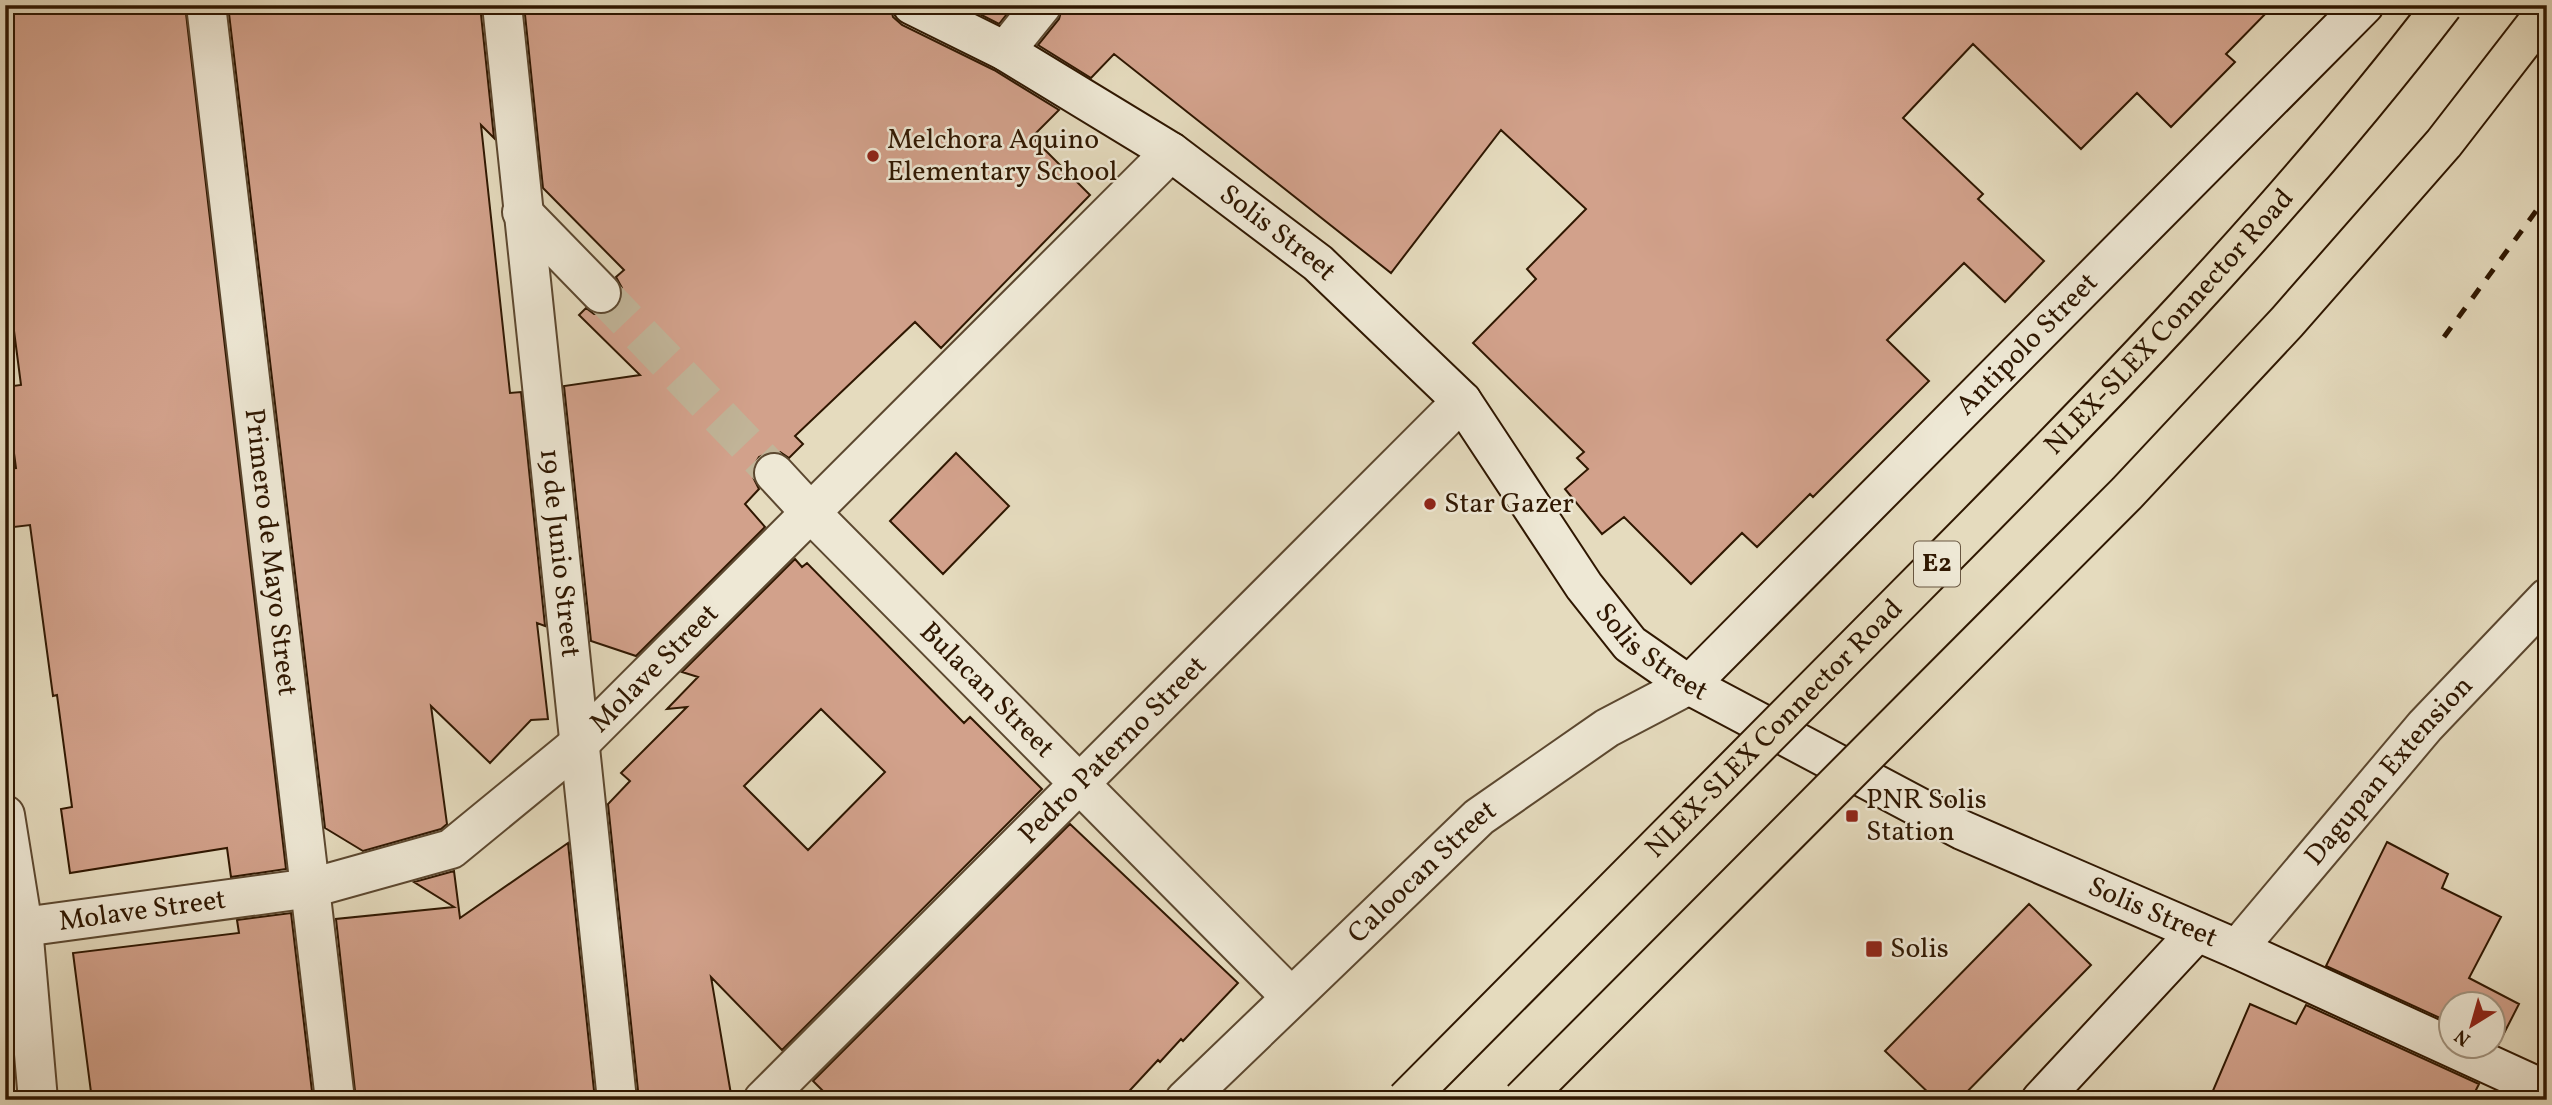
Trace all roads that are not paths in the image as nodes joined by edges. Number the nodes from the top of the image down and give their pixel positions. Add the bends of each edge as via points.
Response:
1 (206, 5) edge
2 (502, 5) edge
3 (912, 5) edge
4 (1042, 5) edge
5 (2364, 5) edge
6 (2443, 5) edge
7 (2547, 10) edge
8 (1005, 51) junction
9 (1171, 152) junction
10 (522, 212) junction
11 (601, 293) tunnel mouth
12 (1462, 401) junction
13 (774, 473) tunnel mouth
14 (811, 513) junction
15 (2547, 598) edge
16 (1689, 685) junction
17 (579, 744) junction
18 (1077, 783) junction
19 (5, 815) edge
20 (312, 888) junction
21 (2197, 932) junction
22 (14, 933) edge
23 (2237, 949) junction
24 (1290, 996) junction
25 (2547, 1091) edge
26 (38, 1100) edge
27 (335, 1100) edge
28 (617, 1100) edge
29 (763, 1100) edge
30 (1185, 1100) edge
31 (1406, 1100) edge
32 (1522, 1100) edge
33 (2041, 1100) edge

1 - 20 street, Primero de Mayo Street
2 - 10 street, 19 de Junio Street
3 - 8 street, Solis Street
4 - 8 street
5 - 16 street, Antipolo Street
6 - 31 highway, NLEX-SLEX Connector Road / E2, bridge via 2378,90 2234,255 2065,436
7 - 32 highway, bridge via 2444,144 2137,483
8 - 9 street, Solis Street
9 - 12 street, Solis Street via 1318,263
9 - 14 street, Molave Street
10 - 11 street
10 - 17 street, 19 de Junio Street
12 - 16 street, Solis Street via 1584,586 1630,644
12 - 18 street, Pedro Paterno Street
13 - 14 street, Bulacan Street
14 - 17 street, Molave Street
14 - 18 street, Bulacan Street
15 - 23 street, Dagupan Extension via 2425,726
16 - 21 street, Solis Street via 1962,830
16 - 24 street, Caloocan Street via 1607,728 1479,817
17 - 20 street, Molave Street via 451,849
17 - 28 street, 19 de Junio Street
18 - 24 street, Bulacan Street
18 - 29 street, Pedro Paterno Street
19 - 22 street
20 - 22 street, Molave Street
20 - 27 street, Primero de Mayo Street
21 - 23 street, Solis Street
21 - 33 street
22 - 26 street
23 - 25 street, Solis Street
24 - 30 street, Caloocan Street

